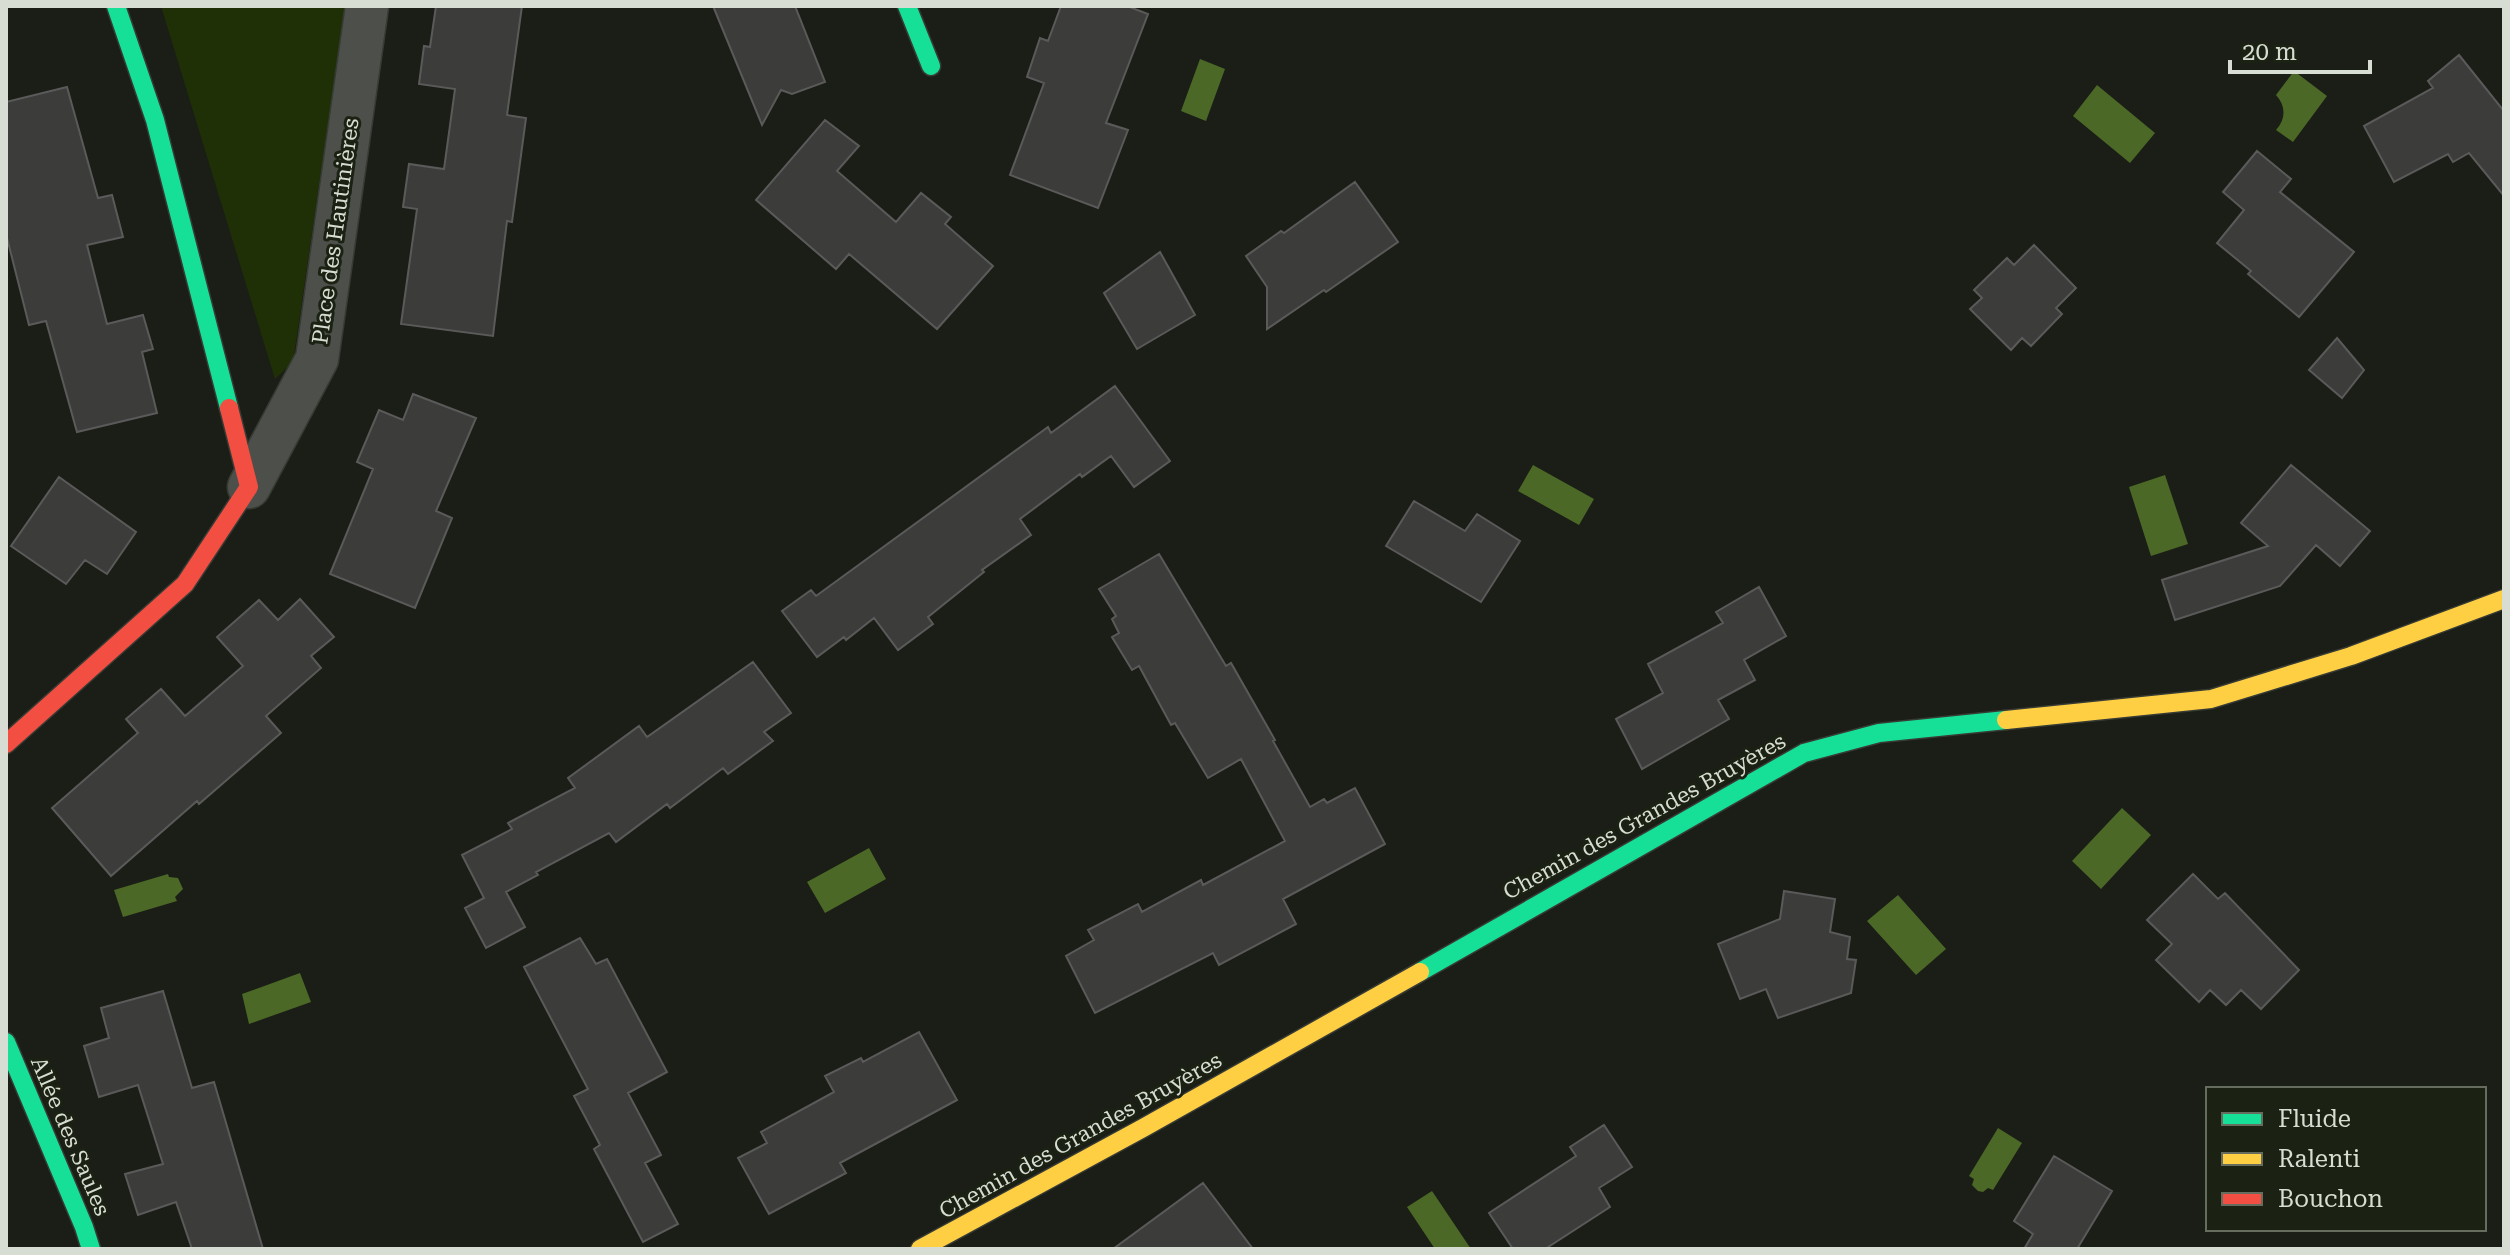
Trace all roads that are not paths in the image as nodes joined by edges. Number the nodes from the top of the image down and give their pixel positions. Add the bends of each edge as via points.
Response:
1 (116, 6) edge
2 (367, 6) edge
3 (907, 6) edge
4 (931, 66) dead end
5 (249, 487) junction
6 (2504, 599) edge
7 (6, 744) edge
8 (6, 1042) edge
9 (91, 1249) edge
10 (920, 1249) edge

1 - 5 street via 155,120
2 - 5 street, Place des Hautinières via 317,359
3 - 4 street
5 - 7 street, Place des Hautinières via 185,584
6 - 10 street, Chemin des Grandes Bruyères via 2351,656 2211,699 1879,733 1804,753 1200,1098
8 - 9 street, Allée des Saules

